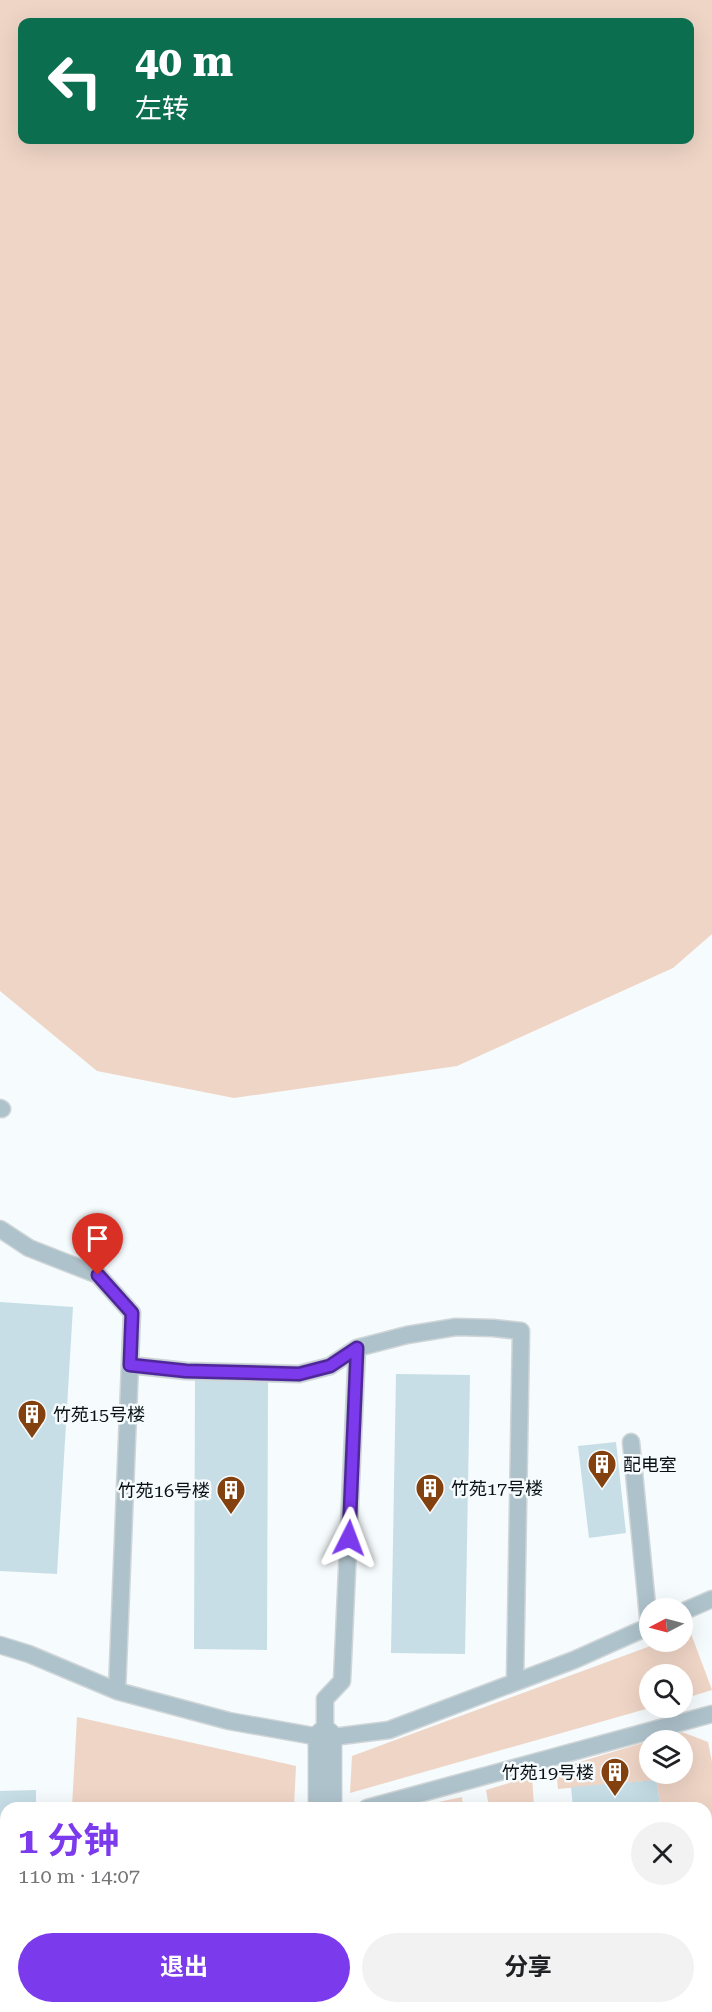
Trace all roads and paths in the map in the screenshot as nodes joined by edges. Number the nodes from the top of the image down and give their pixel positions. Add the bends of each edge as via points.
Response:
1 (0, 1229) edge
2 (357, 1348) junction
3 (130, 1365) junction
4 (631, 1442) dead end
5 (646, 1598) edge
6 (712, 1599) edge
7 (693, 1607) edge
8 (639, 1631) edge
9 (0, 1645) edge
10 (515, 1682) junction
11 (117, 1691) junction
12 (712, 1714) edge
13 (325, 1738) junction
14 (325, 1802) edge
15 (389, 1802) edge

1 - 3 lane via 28,1248 98,1275 132,1313
2 - 3 lane via 330,1366 299,1374 186,1371
2 - 10 lane via 456,1327 521,1331
2 - 13 lane via 342,1681 325,1699
3 - 11 lane
4 - 5 lane
6 - 7 lane
8 - 10 lane
9 - 11 lane
10 - 13 lane via 389,1730
11 - 13 lane via 229,1721
12 - 15 lane
13 - 14 street

